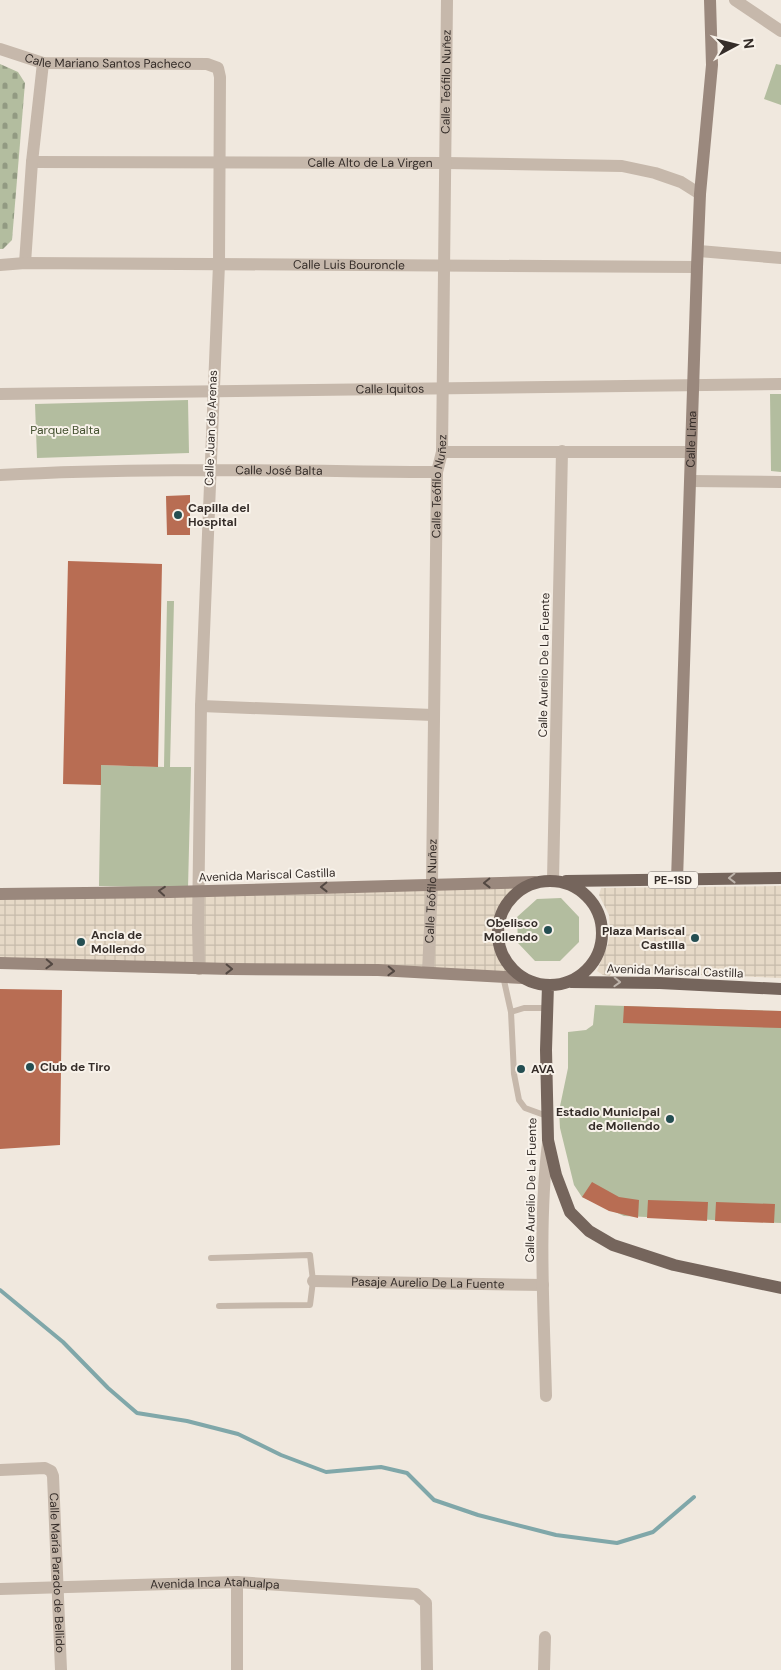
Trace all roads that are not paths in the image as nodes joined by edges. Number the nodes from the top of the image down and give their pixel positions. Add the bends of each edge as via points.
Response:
1 (447, 0) edge
2 (710, 0) edge
3 (735, 0) edge
4 (781, 31) edge
5 (0, 48) edge
6 (43, 63) junction
7 (218, 68) joint
8 (32, 162) junction
9 (446, 163) junction
10 (220, 164) junction
11 (700, 194) junction
12 (698, 251) junction
13 (781, 258) edge
14 (24, 263) junction
15 (219, 264) junction
16 (0, 265) edge
17 (445, 266) junction
18 (697, 267) junction
19 (693, 384) junction
20 (781, 384) edge
21 (443, 387) junction
22 (213, 391) junction
23 (0, 394) edge
24 (562, 451) junction
25 (442, 452) junction
26 (689, 452) junction
27 (210, 470) junction
28 (437, 472) junction
29 (0, 475) edge
30 (691, 481) junction
31 (781, 482) edge
32 (201, 706) junction
33 (433, 715) junction
34 (781, 878) edge
35 (677, 880) junction
36 (558, 881) junction
37 (535, 882) junction
38 (432, 884) junction
39 (199, 891) junction
40 (0, 894) edge
41 (0, 962) edge
42 (199, 969) junction
43 (428, 972) junction
44 (503, 976) junction
45 (523, 978) junction
46 (568, 982) junction
47 (548, 985) junction
48 (781, 990) edge
49 (547, 1008) junction
50 (512, 1012) junction
51 (547, 1116) junction
52 (548, 1140) junction
53 (211, 1258) dead end
54 (313, 1281) junction
55 (543, 1285) junction
56 (781, 1288) edge
57 (219, 1306) dead end
58 (546, 1396) dead end
59 (0, 1470) edge
60 (237, 1582) junction
61 (58, 1587) junction
62 (0, 1589) edge
63 (544, 1637) dead end
64 (61, 1670) edge
65 (237, 1670) edge
66 (427, 1670) edge
67 (544, 1670) edge

1 - 9 street, Calle Teófilo Nuñez
2 - 11 street, Calle Lima via 712,65
3 - 4 street
5 - 6 street, Calle Mariano Santos Pacheco
6 - 7 street, Calle Mariano Santos Pacheco via 207,64
6 - 8 street
7 - 10 street, Calle Juan de Arenas
8 - 10 street, Calle Alto de La Virgen
8 - 14 street
9 - 10 street, Calle Alto de La Virgen
9 - 11 street, Calle Alto de La Virgen via 622,166 655,173
9 - 17 street, Calle Teófilo Nuñez
10 - 15 street, Calle Juan de Arenas
11 - 12 street, Calle Lima
12 - 13 street
12 - 18 street, Calle Lima
14 - 15 street, Calle Luis Bouroncle
14 - 16 street, Calle Luis Bouroncle
15 - 17 street, Calle Luis Bouroncle
15 - 22 street, Calle Juan de Arenas
17 - 18 street, Calle Luis Bouroncle
17 - 21 street, Calle Teófilo Nuñez
18 - 19 street, Calle Lima
19 - 20 street, Calle Iquitos
19 - 21 street, Calle Iquitos
19 - 26 street, Calle Lima
21 - 22 street, Calle Iquitos
21 - 25 street, Calle Teófilo Nuñez
22 - 23 street, Calle Iquitos
22 - 27 street, Calle Juan de Arenas
24 - 25 street
24 - 26 street
24 - 36 street, Calle Aurelio De La Fuente
25 - 28 street, Calle Teófilo Nuñez
26 - 30 street, Calle Lima
27 - 28 street, Calle José Balta
27 - 29 street, Calle José Balta via 79,470
27 - 32 street, Calle Juan de Arenas
28 - 33 street, Calle Teófilo Nuñez
30 - 31 street
30 - 35 street, Calle Lima
32 - 33 street
32 - 39 street, Calle Juan de Arenas
33 - 38 street, Calle Teófilo Nuñez
34 -> 35 main road, PE-1SD
35 - 36 main road, PE-1SD
36 - 37 main road
36 - 46 main road via 575,887 591,901 602,932 596,958 584,973
37 -> 38 street, Avenida Mariscal Castilla
37 - 45 main road via 523,887 510,899 498,923 502,954
38 -> 39 street, Avenida Mariscal Castilla
38 - 43 street, Calle Teófilo Nuñez
39 -> 40 street, Avenida Mariscal Castilla
39 - 42 street, Calle Juan de Arenas
41 -> 42 street
42 -> 43 street
43 - 44 street
44 - 45 street
44 - 50 lane
45 - 47 main road
46 - 47 main road
46 -> 48 main road, Avenida Mariscal Castilla
47 - 49 main road, Calle Aurelio De La Fuente
49 - 50 lane via 524,1008
49 - 51 main road, Calle Aurelio De La Fuente
50 - 51 lane via 514,1074 519,1100 525,1108
51 - 52 main road, Calle Aurelio De La Fuente
52 - 55 street, Calle Aurelio De La Fuente
52 - 56 main road via 556,1175 570,1212 589,1231 613,1246 674,1265
53 - 54 lane via 310,1255
54 - 55 street, Pasaje Aurelio De La Fuente
54 - 57 lane via 310,1305
55 - 58 street, Calle Aurelio De La Fuente
59 - 61 street, Calle María Parado de Bellido via 45,1468 52,1471
60 - 61 street, Avenida Inca Atahualpa
60 - 65 street
60 - 66 street, Avenida Inca Atahualpa via 416,1594 426,1603
61 - 62 street, Avenida Inca Atahualpa
61 - 64 street, Calle María Parado de Bellido
63 - 67 street

